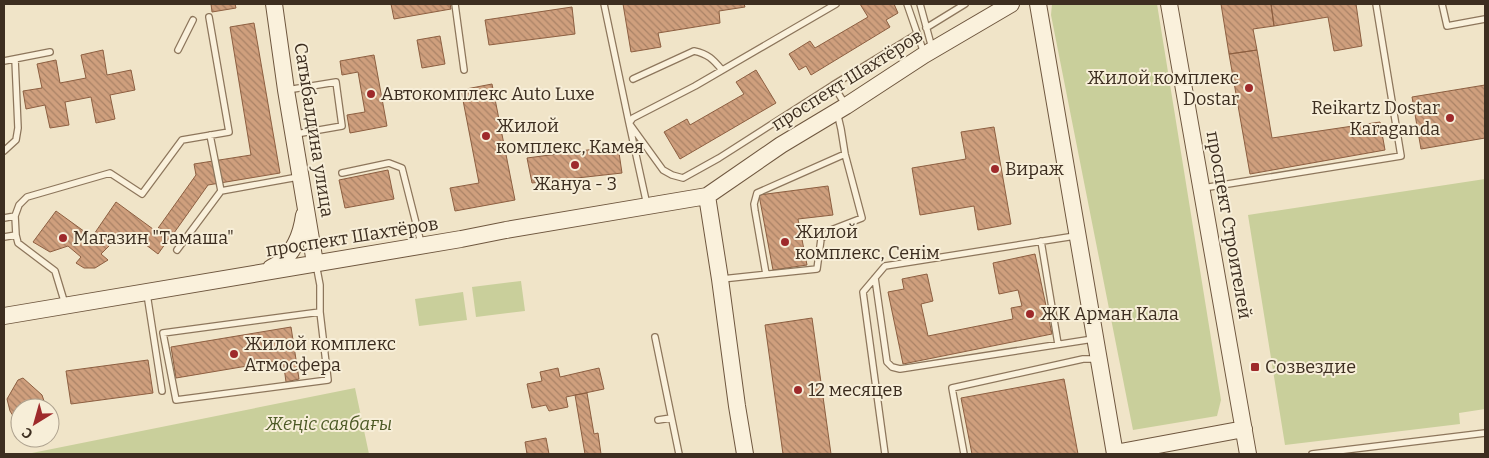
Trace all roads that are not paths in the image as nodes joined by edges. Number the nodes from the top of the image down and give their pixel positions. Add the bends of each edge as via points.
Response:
1 (274, 4) edge
2 (455, 4) edge
3 (604, 4) edge
4 (836, 4) edge
5 (907, 4) edge
6 (920, 4) edge
7 (965, 4) edge
8 (1011, 4) edge
9 (1038, 4) edge
10 (1169, 4) edge
11 (1376, 4) edge
12 (1442, 4) edge
13 (209, 17) dead end
14 (1485, 19) edge
15 (194, 20) dead end
16 (926, 28) junction
17 (917, 34) junction
18 (178, 50) dead end
19 (50, 52) dead end
20 (929, 52) junction
21 (15, 59) junction
22 (4, 61) edge
23 (464, 70) dead end
24 (722, 70) junction
25 (633, 80) dead end
26 (833, 84) junction
27 (286, 90) junction
28 (841, 108) junction
29 (629, 123) junction
30 (294, 135) junction
31 (210, 136) junction
32 (4, 151) edge
33 (845, 154) junction
34 (342, 173) dead end
35 (301, 177) junction
36 (1202, 188) junction
37 (221, 191) junction
38 (707, 196) junction
39 (306, 206) junction
40 (647, 207) junction
41 (15, 216) junction
42 (4, 217) edge
43 (16, 234) junction
44 (1077, 235) junction
45 (4, 237) edge
46 (1041, 241) junction
47 (421, 245) junction
48 (177, 250) dead end
49 (315, 263) junction
50 (265, 272) junction
51 (766, 274) junction
52 (875, 278) junction
53 (720, 279) junction
54 (147, 292) junction
55 (66, 305) junction
56 (320, 312) junction
57 (4, 316) edge
58 (655, 338) dead end
59 (1095, 339) junction
60 (1058, 344) junction
61 (1098, 359) junction
62 (162, 391) dead end
63 (671, 418) junction
64 (658, 420) dead end
65 (1244, 429) junction
66 (1485, 433) edge
67 (1115, 453) edge
68 (679, 454) edge
69 (745, 454) edge
70 (885, 454) edge
71 (964, 454) edge
72 (1248, 454) edge
73 (1312, 454) edge

1 - 27 main road, Сатыбалдина улица
2 - 23 lane
3 - 29 lane
4 - 24 lane
5 - 17 lane
6 - 16 lane
7 - 16 lane
8 - 20 main road, проспект Шахтёров
9 - 44 main road
10 - 36 main road, проспект Строителей
11 - 36 lane via 1401,156
12 - 14 lane via 1447,26
13 - 31 lane via 229,132
15 - 18 lane
16 - 20 lane
17 - 20 lane
17 - 26 lane
19 - 21 lane
20 - 28 main road, проспект Шахтёров
21 - 22 lane
21 - 32 lane via 18,128 16,140
24 - 25 lane via 714,60 694,51
24 - 29 lane
26 - 28 lane
26 - 29 lane via 683,178 663,170
27 - 30 main road, Сатыбалдина улица
27 - 30 lane via 336,82 342,126
28 - 33 lane
28 - 38 main road, проспект Шахтёров
29 - 40 lane
30 - 35 main road, Сатыбалдина улица
31 - 37 lane
31 - 41 lane via 182,140 142,194 110,173 27,197
33 - 51 lane via 757,193 754,204
33 - 51 lane via 862,218 831,230 821,240 817,269
34 - 47 lane via 389,163 402,168
35 - 37 lane
35 - 39 main road, Сатыбалдина улица
36 - 65 main road, проспект Строителей
37 - 48 lane
38 - 40 main road, проспект Шахтёров
38 - 53 main road
39 - 49 main road, Сатыбалдина улица
39 - 50 main road via 303,226 289,256
40 - 47 main road, проспект Шахтёров
41 - 42 lane
41 - 43 lane
43 - 45 lane
43 - 55 lane via 18,243 55,271
44 - 46 lane
44 - 59 main road
46 - 52 lane via 884,266
46 - 60 lane
47 - 49 main road, проспект Шахтёров
49 - 50 main road, проспект Шахтёров
49 - 56 lane via 320,285
50 - 54 main road, проспект Шахтёров
51 - 53 lane
52 - 60 lane via 887,362 892,367 900,369
52 - 70 lane via 863,292
53 - 69 main road
54 - 55 main road, проспект Шахтёров
54 - 62 lane
55 - 57 main road, проспект Шахтёров
56 - 56 lane via 163,333 176,400 328,380
58 - 63 lane
59 - 60 lane
59 - 61 main road
61 - 67 main road
61 - 71 lane via 1083,359 952,388
63 - 64 lane
63 - 68 lane
65 - 67 main road
65 - 72 main road, проспект Строителей
66 - 73 lane

